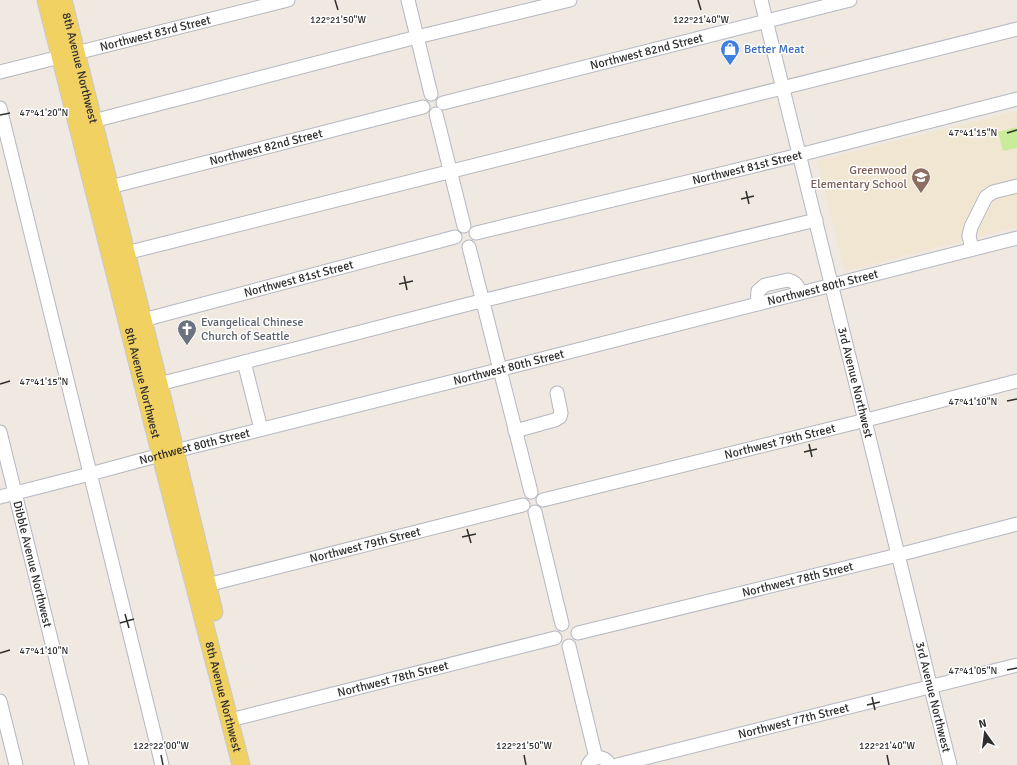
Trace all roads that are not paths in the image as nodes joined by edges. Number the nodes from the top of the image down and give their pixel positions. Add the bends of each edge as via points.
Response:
1 (46, 0) edge
2 (63, 0) edge
3 (288, 0) edge
4 (408, 0) edge
5 (570, 0) edge
6 (761, 0) edge
7 (850, 0) edge
8 (766, 21) junction
9 (1017, 29) edge
10 (417, 37) junction
11 (68, 55) junction
12 (0, 72) edge
13 (783, 88) junction
14 (431, 94) junction
15 (1017, 99) edge
16 (423, 107) junction
17 (0, 108) edge
18 (439, 108) junction
19 (93, 121) junction
20 (800, 155) junction
21 (450, 172) junction
22 (1017, 186) edge
23 (110, 187) junction
24 (816, 220) junction
25 (464, 226) junction
26 (476, 233) junction
27 (455, 237) junction
28 (1017, 238) edge
29 (469, 247) junction
30 (972, 249) junction
31 (126, 253) junction
32 (832, 285) junction
33 (482, 301) junction
34 (143, 320) junction
35 (244, 362) junction
36 (499, 370) junction
37 (1017, 381) edge
38 (159, 384) junction
39 (557, 393) dead end
40 (865, 420) junction
41 (260, 429) junction
42 (515, 431) junction
43 (0, 432) edge
44 (168, 453) junction
45 (90, 474) junction
46 (531, 492) junction
47 (15, 493) junction
48 (0, 497) edge
49 (543, 500) junction
50 (523, 505) junction
51 (535, 512) junction
52 (1017, 524) edge
53 (898, 555) junction
54 (207, 585) junction
55 (562, 624) junction
56 (578, 633) junction
57 (555, 638) junction
58 (569, 646) junction
59 (1017, 665) edge
60 (930, 687) junction
61 (0, 701) edge
62 (235, 719) junction
63 (592, 762) edge
64 (16, 765) edge
65 (82, 765) edge
66 (162, 765) edge
67 (241, 765) edge
68 (252, 765) edge
69 (610, 765) edge
70 (617, 765) edge
71 (950, 765) edge

1 - 11 main road, 8th Avenue Northwest
2 - 11 main road, 8th Avenue Northwest
3 - 11 street, Northwest 83rd Street
4 - 10 street
5 - 10 street
6 - 8 street, 3rd Avenue Northwest
7 - 8 street, Northwest 82nd Street
8 - 13 street, 3rd Avenue Northwest
8 - 18 street, Northwest 82nd Street
9 - 13 street
10 - 14 street
10 - 19 street
11 - 12 street, Northwest 83rd Street
11 - 19 main road, 8th Avenue Northwest
11 - 44 main road, 8th Avenue Northwest
13 - 20 street, 3rd Avenue Northwest
13 - 21 street
14 - 16 street via 424,99
14 - 18 street via 438,95 442,100
15 - 20 street, Northwest 81st Street
16 - 18 street via 432,114
16 - 23 street, Northwest 82nd Street
17 - 45 street
18 - 21 street
19 - 23 main road, 8th Avenue Northwest
20 - 24 street, 3rd Avenue Northwest
20 - 26 street, Northwest 81st Street
21 - 25 street
21 - 31 street
22 - 30 street via 993,192 986,197 971,227 969,236
23 - 31 main road, 8th Avenue Northwest
24 - 32 street, 3rd Avenue Northwest
24 - 33 street
25 - 26 street via 474,228
25 - 27 street via 458,230
26 - 29 street via 476,242
27 - 29 street via 460,246
27 - 34 street, Northwest 81st Street
28 - 30 street, Northwest 80th Street
29 - 33 street
30 - 32 street, Northwest 80th Street
31 - 34 main road, 8th Avenue Northwest
32 - 36 street, Northwest 80th Street
32 - 40 street, 3rd Avenue Northwest
33 - 35 street
33 - 36 street
34 - 38 main road, 8th Avenue Northwest
35 - 38 street
35 - 41 street
36 - 41 street, Northwest 80th Street
36 - 42 street
37 - 40 street, Northwest 79th Street
38 - 44 main road, 8th Avenue Northwest
39 - 42 street via 560,417
40 - 49 street, Northwest 79th Street
40 - 53 street, 3rd Avenue Northwest
41 - 44 street, Northwest 80th Street
42 - 46 street
43 - 47 street, Dibble Avenue Northwest
44 - 45 street, Northwest 80th Street
44 - 54 main road, 8th Avenue Northwest
44 - 62 main road, 8th Avenue Northwest
45 - 47 street, Northwest 80th Street
45 - 66 street
46 - 49 street via 539,494
46 - 50 street via 522,500
47 - 48 street, Northwest 80th Street
47 - 65 street, Dibble Avenue Northwest
49 - 51 street via 540,510
50 - 51 street via 528,511
50 - 54 street, Northwest 79th Street
51 - 55 street
52 - 53 street, Northwest 78th Street
53 - 56 street, Northwest 78th Street
53 - 60 street, 3rd Avenue Northwest
54 - 62 main road, 8th Avenue Northwest
55 - 56 street via 574,626
55 - 57 street via 556,630
56 - 58 street via 577,641
57 - 58 street via 562,646
57 - 62 street, Northwest 78th Street
58 - 63 street
59 - 60 street, Northwest 77th Street
60 - 70 street, Northwest 77th Street
60 - 71 street, 3rd Avenue Northwest
61 - 64 street
62 - 67 main road, 8th Avenue Northwest
62 - 68 main road, 8th Avenue Northwest
63 - 69 street via 602,758

